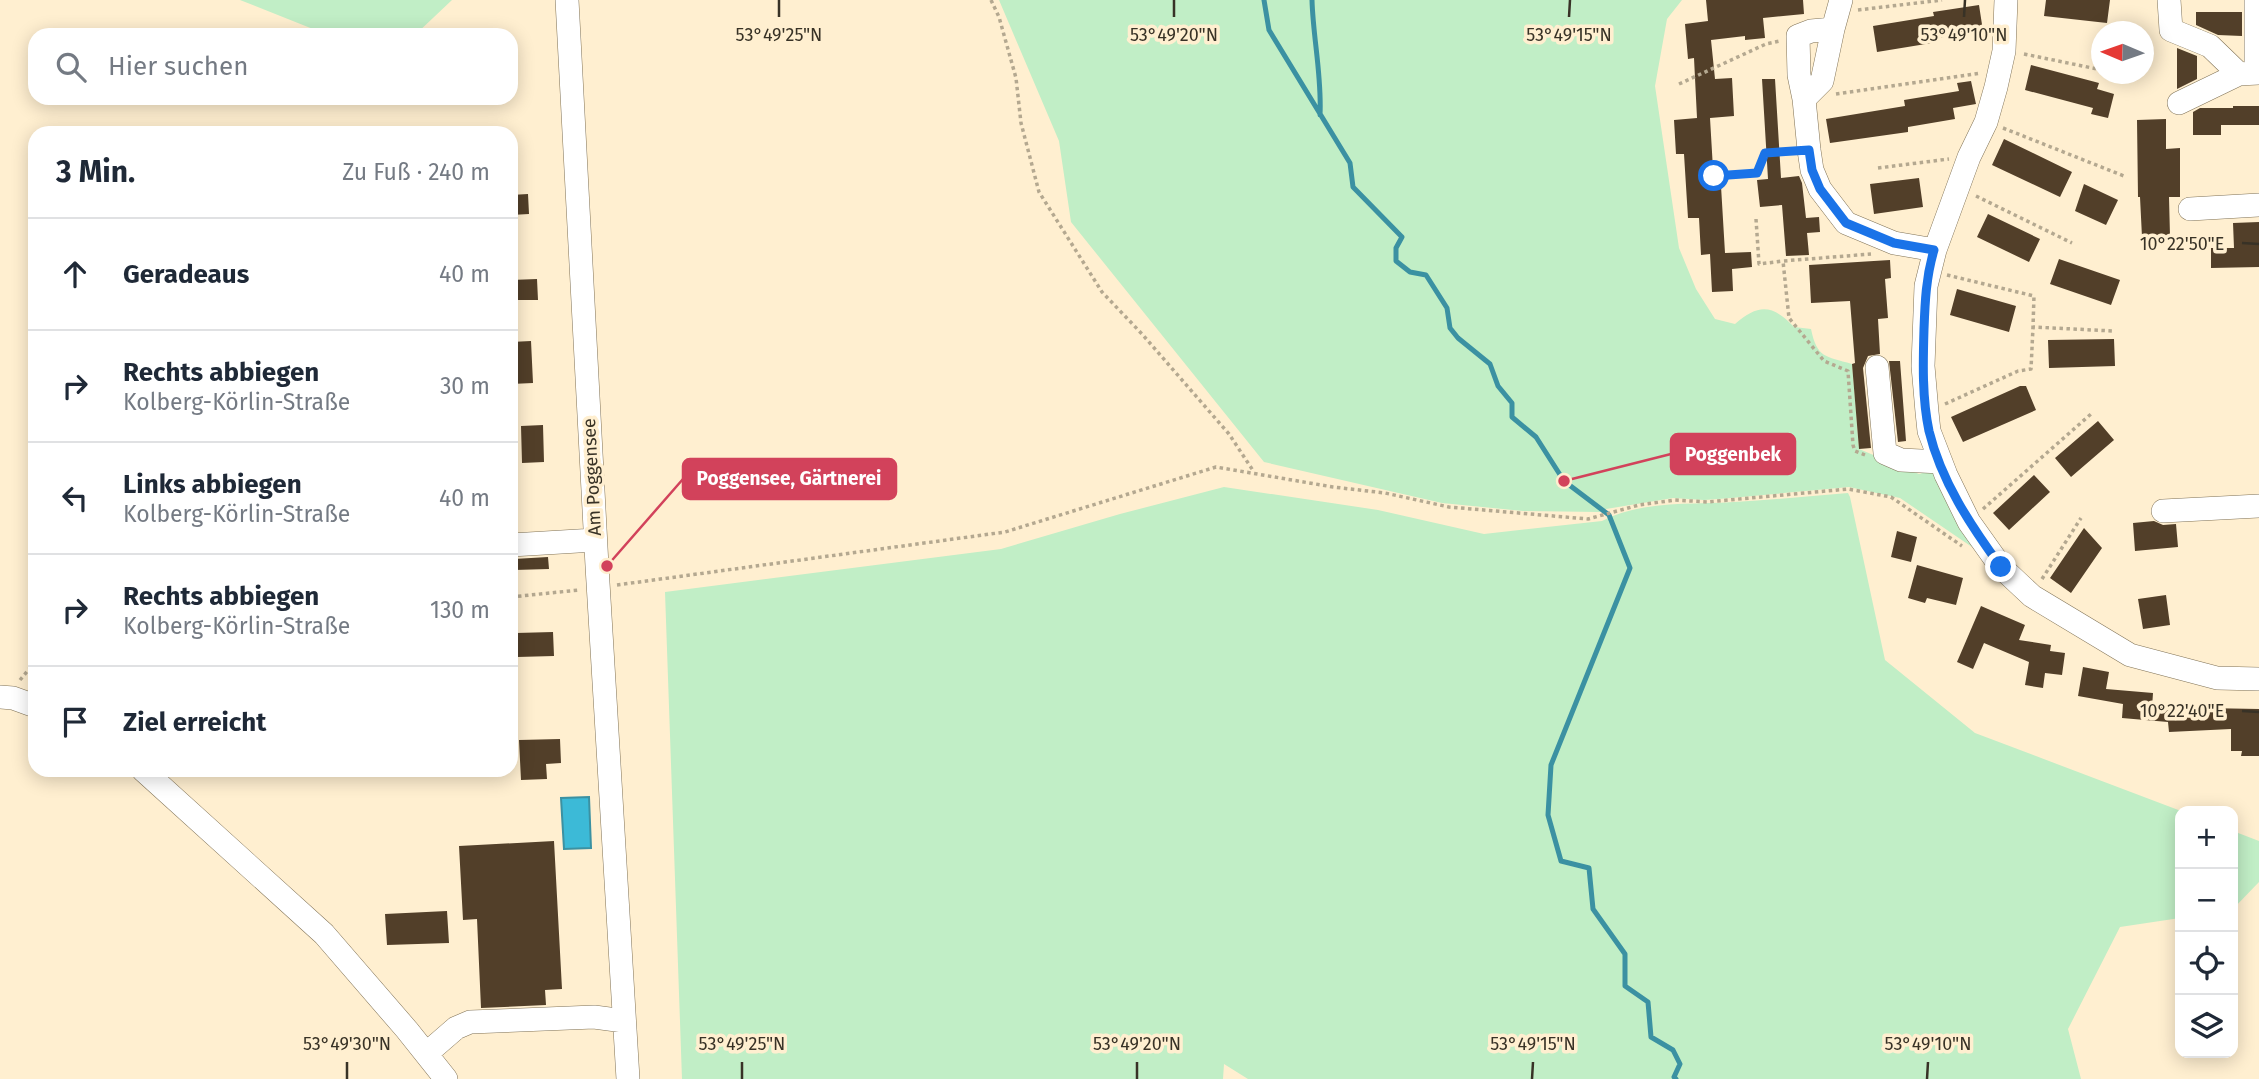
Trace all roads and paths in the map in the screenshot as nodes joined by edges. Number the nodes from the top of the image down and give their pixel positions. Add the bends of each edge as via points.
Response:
1 (567, 0) edge
2 (991, 0) edge
3 (1942, 0) edge
4 (2006, 0) edge
5 (2169, 0) edge
6 (2256, 0) edge
7 (1838, 14) edge
8 (1798, 36) junction
9 (2002, 60) junction
10 (2091, 69) edge
11 (2251, 73) edge
12 (1679, 84) dead end
13 (1836, 94) dead end
14 (1804, 99) junction
15 (2179, 103) dead end
16 (1986, 122) junction
17 (1809, 150) junction
18 (1969, 157) junction
19 (1878, 168) dead end
20 (1714, 176) dead end
21 (2124, 176) dead end
22 (1958, 187) junction
23 (2259, 205) edge
24 (2190, 209) dead end
25 (1756, 219) dead end
26 (1894, 243) junction
27 (2072, 243) dead end
28 (1931, 260) junction
29 (1783, 261) junction
30 (2033, 327) junction
31 (2113, 331) dead end
32 (1877, 367) dead end
33 (1927, 412) junction
34 (2091, 414) dead end
35 (1855, 451) dead end
36 (1941, 462) junction
37 (1254, 472) junction
38 (2259, 506) edge
39 (2163, 511) dead end
40 (2081, 518) dead end
41 (1969, 522) junction
42 (595, 540) junction
43 (518, 545) edge
44 (1965, 548) dead end
45 (599, 588) junction
46 (518, 596) edge
47 (2032, 596) junction
48 (2259, 679) edge
49 (0, 697) edge
50 (28, 703) edge
51 (151, 777) edge
52 (624, 1021) junction
53 (426, 1054) junction
54 (446, 1079) edge
55 (628, 1079) edge

1 - 42 street, Am Poggensee
2 - 37 path via 1016,78 1021,123 1039,192 1102,292 1229,434
3 - 7 path
4 - 9 street
5 - 11 street via 2171,30 2210,46
6 - 11 street
7 - 8 street
7 - 14 street via 1822,80
8 - 12 path via 1766,44
8 - 14 street
9 - 10 path
9 - 13 path
9 - 16 street
11 - 15 street
14 - 17 street
16 - 18 street
16 - 21 path
17 - 20 path via 1765,153 1757,173
17 - 26 street via 1820,189 1846,223
18 - 19 path
18 - 22 street
22 - 27 path
22 - 28 street
23 - 24 street
25 - 29 path via 1759,264
26 - 28 street
26 - 29 path via 1880,253
28 - 30 path via 2035,296
28 - 33 street via 1923,366
29 - 35 path via 1789,318 1824,361 1848,372
30 - 31 path
30 - 33 path via 2031,369
32 - 36 street via 1885,453 1901,460
33 - 36 street
34 - 41 path
36 - 41 street
37 - 44 path via 1449,507 1588,519 1675,500 1707,502 1848,489 1891,497
37 - 45 path via 1216,467 1005,532
38 - 39 street
40 - 47 path
41 - 47 street via 2001,567
42 - 43 street
42 - 45 street, Am Poggensee
45 - 46 path
45 - 52 street, Am Poggensee
47 - 48 street via 2130,655 2217,678
49 - 50 street
51 - 53 street via 324,934
52 - 53 street via 594,1017 470,1022
52 - 55 street, Am Poggensee
53 - 54 street

